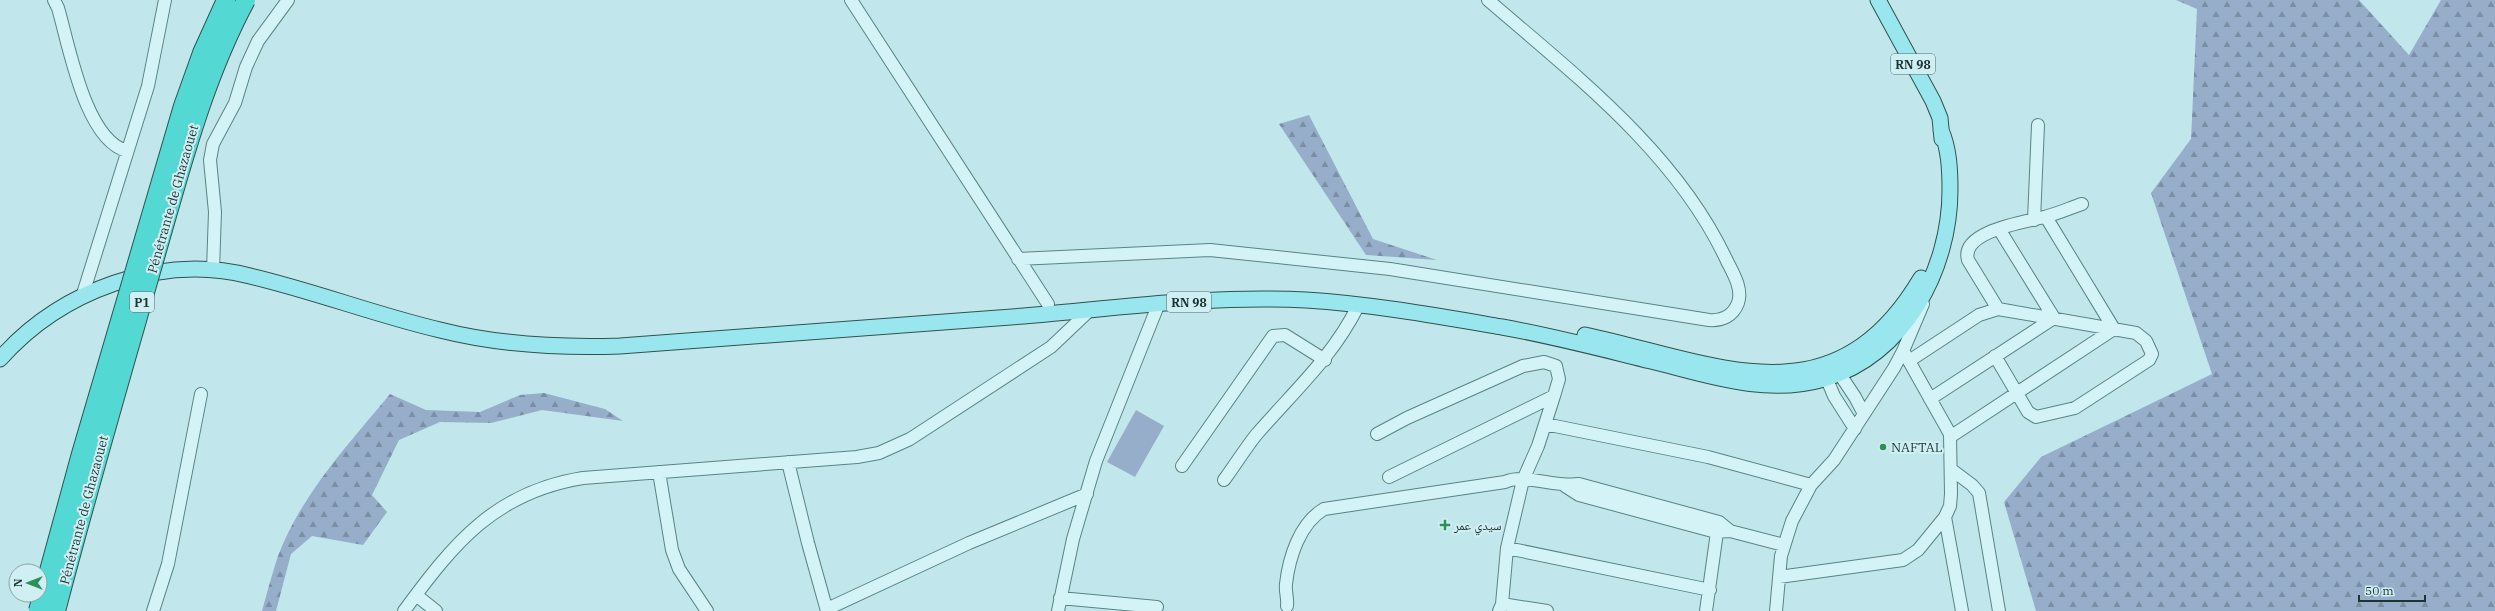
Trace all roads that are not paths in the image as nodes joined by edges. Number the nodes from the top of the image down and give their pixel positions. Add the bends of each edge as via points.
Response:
1 (54, 0) edge
2 (165, 0) edge
3 (226, 0) edge
4 (246, 0) edge
5 (288, 0) edge
6 (851, 0) edge
7 (1488, 0) edge
8 (1878, 0) edge
9 (2038, 125) dead end
10 (1941, 130) junction
11 (127, 151) junction
12 (2082, 204) dead end
13 (2046, 217) junction
14 (2034, 220) junction
15 (1999, 229) junction
16 (1018, 259) junction
17 (213, 270) junction
18 (250, 276) junction
19 (1930, 284) junction
20 (82, 297) junction
21 (1159, 303) junction
22 (1048, 304) junction
23 (1142, 305) junction
24 (1358, 306) junction
25 (1998, 309) junction
26 (1090, 310) junction
27 (2054, 318) junction
28 (1151, 323) junction
29 (2114, 329) junction
30 (1906, 356) junction
31 (1995, 356) junction
32 (0, 359) edge
33 (1325, 360) junction
34 (1830, 370) junction
35 (201, 394) dead end
36 (2017, 394) junction
37 (1554, 396) junction
38 (1930, 399) junction
39 (1864, 414) junction
40 (1545, 424) junction
41 (1855, 429) junction
42 (1377, 434) dead end
43 (1950, 437) junction
44 (788, 462) junction
45 (1182, 466) dead end
46 (1952, 470) junction
47 (659, 472) junction
48 (1389, 477) dead end
49 (1224, 480) dead end
50 (1523, 480) junction
51 (1811, 485) junction
52 (1087, 494) junction
53 (1945, 516) junction
54 (1718, 527) junction
55 (1784, 545) junction
56 (1507, 548) junction
57 (1779, 577) junction
58 (1710, 590) junction
59 (416, 595) junction
60 (1060, 598) junction
61 (1287, 606) dead end
62 (1157, 607) dead end
63 (1501, 607) edge
64 (827, 610) edge
65 (38, 611) edge
66 (56, 611) edge
67 (153, 611) edge
68 (404, 611) edge
69 (436, 611) edge
70 (707, 611) edge
71 (1058, 611) edge
72 (1547, 611) edge
73 (1706, 611) edge
74 (1776, 611) edge
75 (1962, 611) edge
76 (1999, 611) edge

1 - 11 street via 92,116 113,144
2 - 11 street via 148,86
3 - 65 highway, Pénétrante de Ghazaouet / P1, bridge via 182,106 80,454
4 - 66 highway, Pénétrante de Ghazaouet / P1, bridge via 213,72 189,143 118,385
5 - 17 street via 273,17 258,41 246,67 235,103 213,144 210,160 215,217
6 - 16 street
7 - 16 street via 1621,119 1653,152 1682,188 1718,242 1738,284 1739,301 1730,315 1720,320 1709,320 1390,269 1210,250
8 - 10 main road, RN 98 via 1929,92 1940,118
9 - 14 street
10 - 19 main road, RN 98 via 1949,155 1950,207 1944,246
10 - 34 main road, RN 98 via 1944,206 1940,231 1927,267 1906,300 1882,329
11 - 20 street
12 - 13 street
13 - 14 street
13 - 29 street
14 - 15 street
15 - 25 street via 1977,239 1969,246 1967,253 1968,260
15 - 27 street
16 - 22 street
17 - 18 main road, RN 98
17 - 20 main road, RN 98 via 179,270 146,275 113,284
18 - 22 main road, RN 98 via 279,278 464,327 548,338 620,337
18 - 26 main road, RN 98 via 440,330 492,341 550,347 620,346
19 - 30 street
19 - 34 main road, RN 98 via 1908,318 1891,338 1863,362
20 - 32 main road, RN 98 via 42,321
21 - 23 main road, RN 98
21 - 24 main road, RN 98 via 1279,299
21 - 28 street
22 - 34 main road, RN 98 via 1241,291 1314,292 1537,325 1625,343 1742,372 1789,373
23 - 26 main road, RN 98
23 - 28 street via 1149,313
24 - 33 street
24 - 34 main road, RN 98 via 1536,334 1742,384 1788,386
25 - 27 street
25 - 30 street via 1979,315
26 - 44 street via 1051,347 900,444 868,455
27 - 29 street
27 - 31 street
28 - 52 street via 1096,461
29 - 36 street
29 - 36 street via 2136,333 2143,338 2152,354 2149,360 2066,411 2033,416
30 - 38 street
30 - 39 street
31 - 36 street
31 - 38 street
33 - 45 street via 1285,335 1273,336
33 - 49 street via 1256,436
34 - 39 street
34 - 41 street
35 - 67 street via 168,564
36 - 43 street
37 - 40 street
37 - 42 street via 1558,379 1556,366 1544,362 1532,364 1407,418
37 - 48 street
38 - 43 street
39 - 41 street
40 - 50 street via 1534,458
40 - 51 street via 1708,457
41 - 51 street via 1834,460
43 - 46 street
44 - 47 street
44 - 64 street
46 - 53 street via 1951,500
46 - 76 street via 1979,493
47 - 59 street via 567,481 520,496 492,513 466,534
47 - 70 street via 672,550 680,569
50 - 54 street via 1565,486 1579,484
50 - 56 street
50 - 61 street via 1513,478 1505,482 1324,509 1309,520 1290,559 1286,586
51 - 55 street via 1792,521
52 - 60 street via 1073,539
52 - 64 street via 970,543
53 - 57 street via 1918,550 1903,560
53 - 75 street
54 - 55 street
54 - 58 street
55 - 57 street
56 - 58 street
56 - 63 street
57 - 74 street
58 - 73 street
59 - 68 street
59 - 69 street
60 - 62 street
60 - 71 street
63 - 72 street

